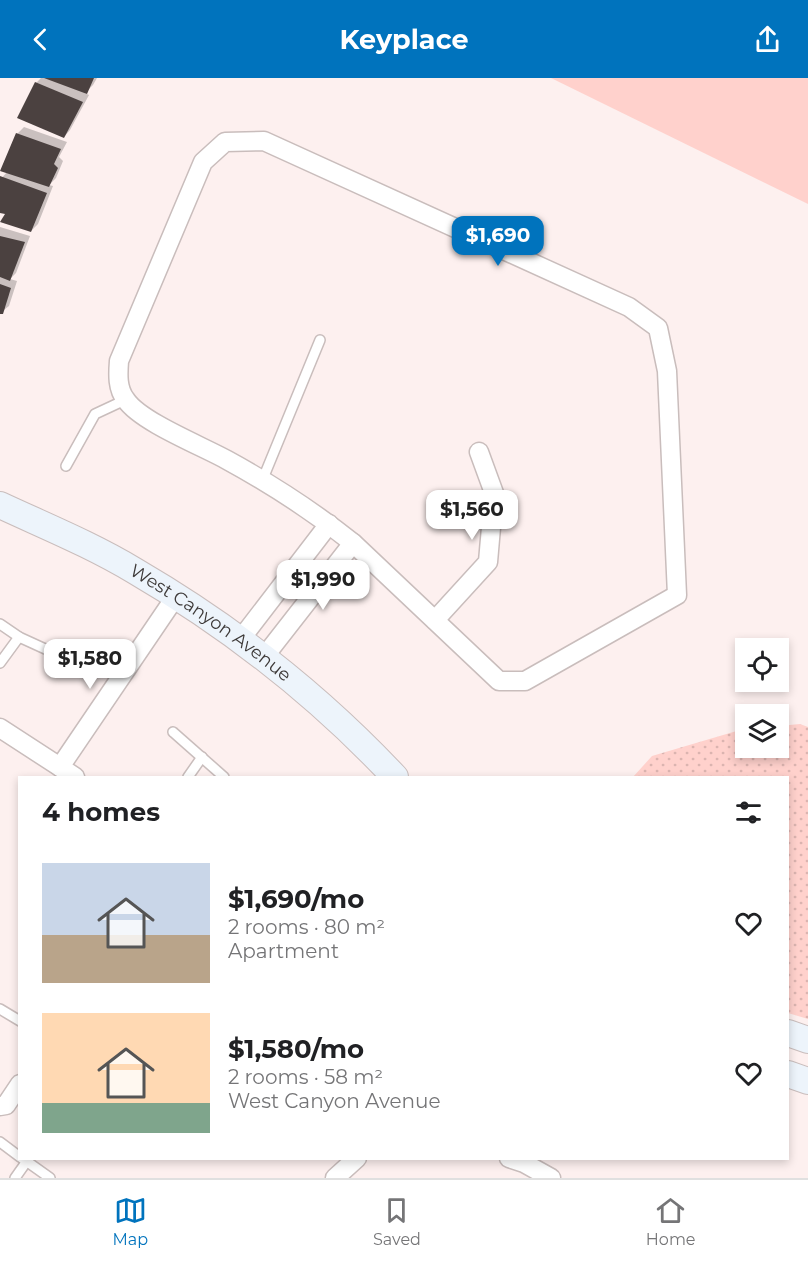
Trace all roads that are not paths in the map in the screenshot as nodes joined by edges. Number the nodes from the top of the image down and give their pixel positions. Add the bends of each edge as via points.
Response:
1 (320, 340) dead end
2 (125, 400) junction
3 (479, 452) dead end
4 (66, 466) dead end
5 (262, 481) junction
6 (0, 505) edge
7 (329, 524) junction
8 (353, 543) junction
9 (176, 596) junction
10 (435, 620) junction
11 (0, 624) edge
12 (19, 637) junction
13 (240, 640) junction
14 (54, 653) dead end
15 (264, 657) junction
16 (0, 663) edge
17 (0, 728) edge
18 (173, 732) dead end
19 (202, 757) junction
20 (68, 772) edge
21 (189, 776) edge
22 (223, 776) edge
23 (394, 776) edge
24 (0, 1009) edge
25 (18, 1020) edge
26 (789, 1033) edge
27 (808, 1040) edge
28 (789, 1074) edge
29 (808, 1081) edge
30 (18, 1087) edge
31 (0, 1106) edge
32 (0, 1142) edge
33 (18, 1155) edge
34 (23, 1160) edge
35 (24, 1160) edge
36 (355, 1160) edge
37 (515, 1160) edge
38 (15, 1178) edge
39 (50, 1178) edge
40 (335, 1178) edge
41 (551, 1178) edge

1 - 5 lane
2 - 4 lane via 95,414
2 - 5 street via 142,416
2 - 10 street via 118,382 119,361 203,162 225,142 264,141 629,307 658,327 667,371 677,595 525,681 499,681
3 - 10 street via 494,494 488,562
5 - 7 street
6 - 9 street, West Canyon Avenue via 75,539
7 - 8 street
7 - 13 street
8 - 10 street
8 - 15 street
9 - 13 street, West Canyon Avenue
9 - 20 street
11 - 12 lane
12 - 14 lane
12 - 16 lane
13 - 15 street, West Canyon Avenue
15 - 23 street, West Canyon Avenue via 316,700
17 - 20 street
18 - 19 lane
19 - 21 lane
19 - 22 lane
24 - 25 lane
26 - 27 street
28 - 29 street
30 - 31 street via 6,1105
32 - 33 lane
34 - 38 lane
35 - 39 lane
36 - 40 street
37 - 41 street

